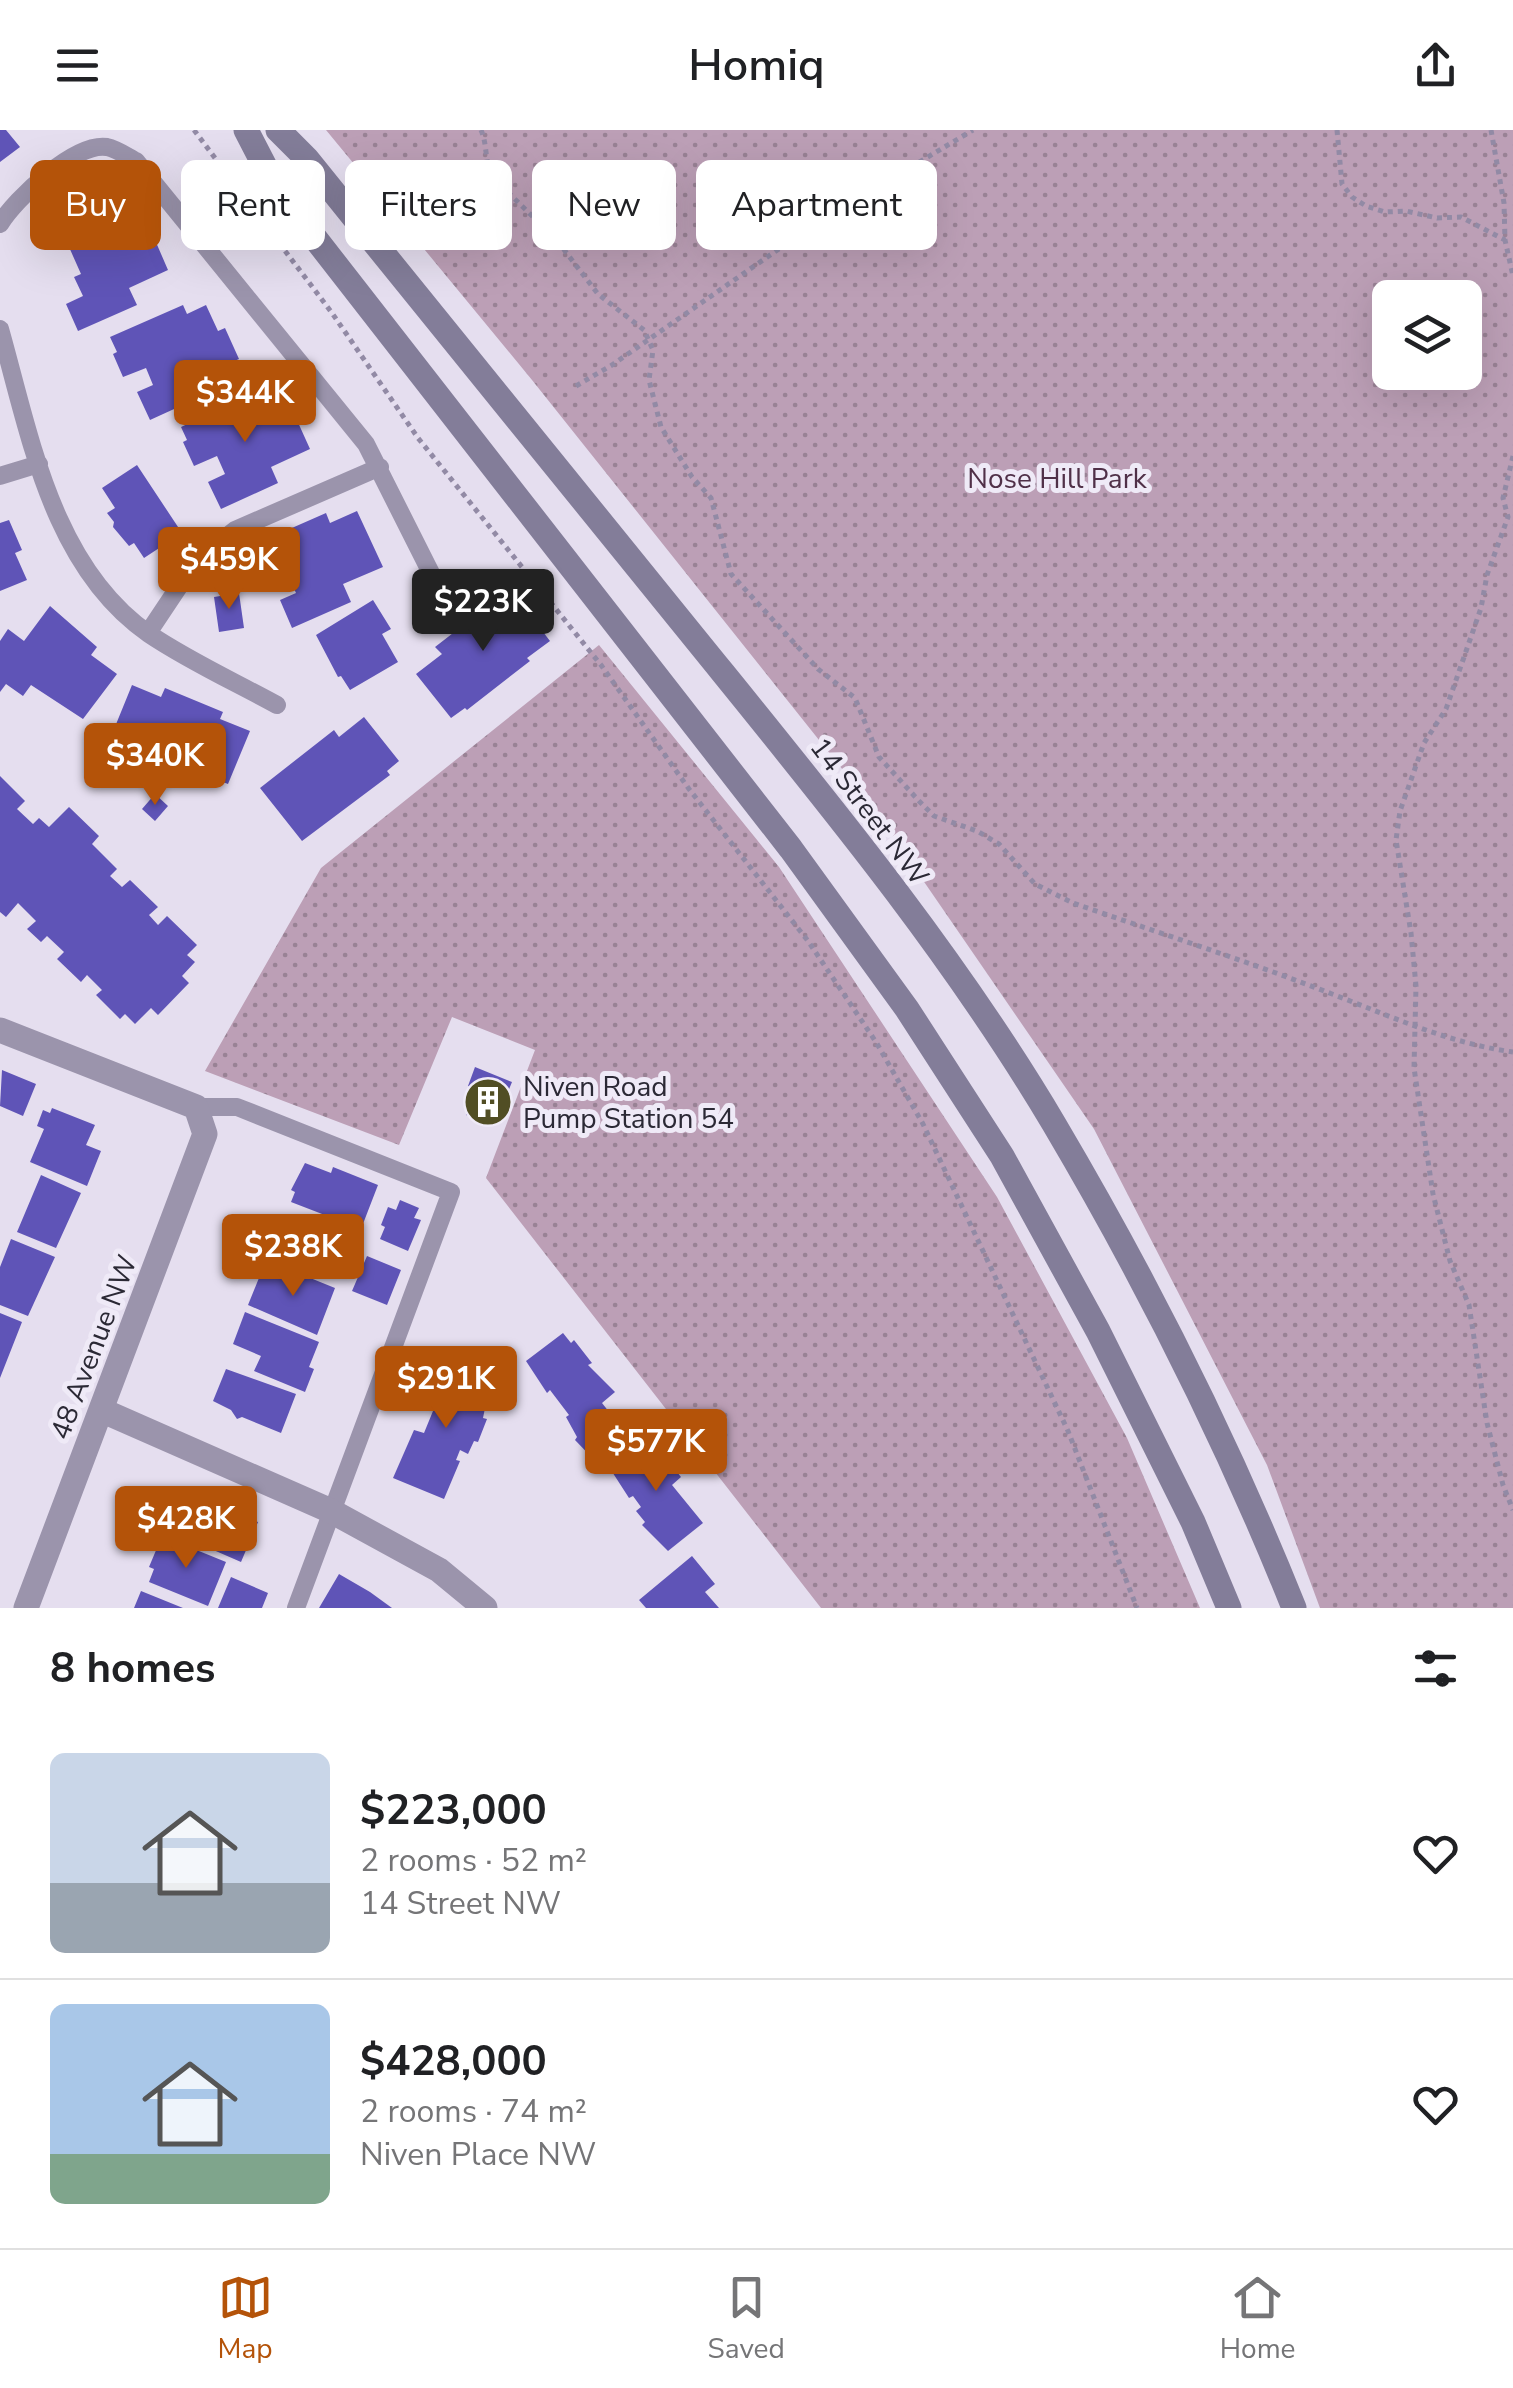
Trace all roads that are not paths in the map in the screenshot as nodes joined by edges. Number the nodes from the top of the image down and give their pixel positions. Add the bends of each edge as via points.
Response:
1 (246, 130) edge
2 (278, 130) edge
3 (0, 224) edge
4 (0, 330) edge
5 (39, 464) junction
6 (380, 467) junction
7 (0, 476) edge
8 (438, 586) dead end
9 (148, 634) junction
10 (277, 705) dead end
11 (0, 1030) edge
12 (196, 1107) junction
13 (100, 1410) junction
14 (331, 1511) junction
15 (26, 1608) edge
16 (296, 1608) edge
17 (485, 1608) edge
18 (1228, 1608) edge
19 (1294, 1608) edge

1 - 18 main road via 276,188 792,849 907,1010 1002,1156 1098,1331
2 - 19 main road, 14 Street NW via 834,810 953,972 1054,1123 1154,1308 1250,1499
3 - 6 lane via 22,195 78,154 106,147 136,161
4 - 5 lane
5 - 7 lane
5 - 9 lane via 73,550 116,606
6 - 8 lane
6 - 9 lane via 235,530 196,561
9 - 10 lane
11 - 12 street
12 - 13 street, 48 Avenue NW via 206,1134
12 - 14 lane via 236,1106 452,1192
13 - 14 street
13 - 15 street, 48 Avenue NW
14 - 16 lane
14 - 17 street via 439,1570

